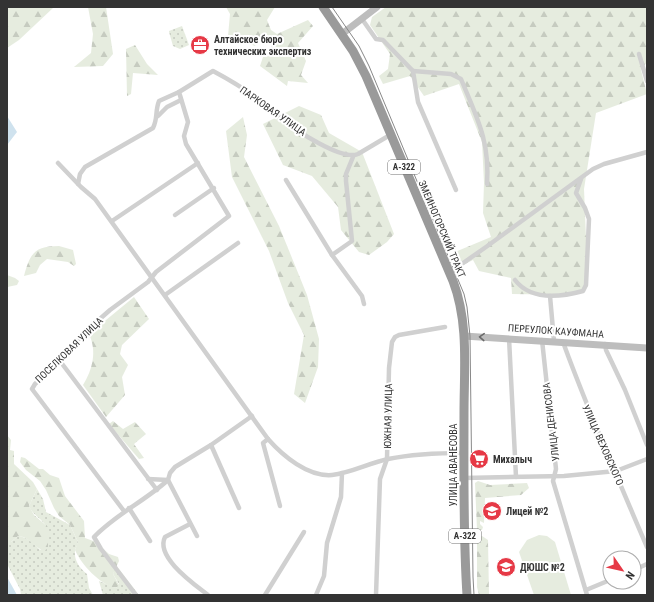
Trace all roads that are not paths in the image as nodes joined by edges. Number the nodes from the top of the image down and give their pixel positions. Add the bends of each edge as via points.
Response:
1 (323, 7) edge
2 (377, 7) edge
3 (362, 19) junction
4 (342, 34) junction
5 (640, 54) dead end
6 (413, 71) junction
7 (647, 81) edge
8 (179, 92) junction
9 (181, 100) junction
10 (158, 116) junction
11 (390, 135) junction
12 (647, 152) edge
13 (353, 157) junction
14 (58, 162) dead end
15 (198, 163) junction
16 (582, 177) junction
17 (286, 180) dead end
18 (78, 184) junction
19 (487, 184) dead end
20 (214, 188) junction
21 (456, 190) dead end
22 (175, 215) dead end
23 (112, 221) junction
24 (238, 243) dead end
25 (332, 255) junction
26 (448, 271) junction
27 (151, 277) junction
28 (515, 280) dead end
29 (165, 295) junction
30 (550, 296) junction
31 (364, 304) dead end
32 (445, 327) dead end
33 (464, 336) junction
34 (509, 338) junction
35 (542, 340) junction
36 (554, 341) junction
37 (563, 342) junction
38 (605, 344) junction
39 (647, 348) edge
40 (60, 361) junction
41 (252, 416) junction
42 (268, 439) junction
43 (211, 445) junction
44 (647, 445) edge
45 (464, 453) junction
46 (387, 459) junction
47 (647, 459) edge
48 (616, 470) junction
49 (342, 473) junction
50 (516, 477) junction
51 (555, 477) junction
52 (464, 478) junction
53 (148, 479) junction
54 (168, 480) junction
55 (157, 490) junction
56 (280, 506) dead end
57 (239, 508) dead end
58 (127, 509) junction
59 (190, 524) junction
60 (304, 532) dead end
61 (197, 536) dead end
62 (150, 541) dead end
63 (647, 547) edge
64 (602, 584) edge
65 (586, 593) edge
66 (136, 595) edge
67 (208, 595) edge
68 (265, 595) edge
69 (316, 595) edge
70 (376, 595) edge
71 (467, 595) edge

1 - 4 highway, ЗМЕИНОГОРСКИЙ ТРАКТ / А-322
2 - 3 street
3 - 4 street
3 - 6 street via 376,39 383,40
4 - 11 highway, ЗМЕИНОГОРСКИЙ ТРАКТ / А-322 via 366,76
5 - 7 street
6 - 19 street via 451,74 461,79 483,133 488,162
6 - 21 street via 418,102
8 - 9 street
8 - 10 street, ПАРКОВАЯ УЛИЦА via 159,101
8 - 13 street, ПАРКОВАЯ УЛИЦА via 213,71 258,99 282,120 326,148
9 - 10 street via 167,107
9 - 15 street via 188,122 184,140
10 - 18 street, ПАРКОВАЯ УЛИЦА via 153,128 85,167
11 - 13 street
11 - 26 highway, ЗМЕИНОГОРСКИЙ ТРАКТ / А-322
12 - 16 street via 604,164
13 - 25 street via 346,174 352,241
14 - 18 street
15 - 20 street
15 - 23 street
16 - 26 street via 486,247
16 - 30 street via 576,193 589,219 586,285 583,291
17 - 25 street
18 - 23 street via 95,199
20 - 22 street
20 - 27 street via 229,216
23 - 27 street
24 - 29 street
25 - 31 street via 362,296
26 - 33 highway, ЗМЕИНОГОРСКИЙ ТРАКТ / А-322 via 461,307
27 - 29 street
27 - 40 street, ПОСЕЛКОВАЯ УЛИЦА via 85,332
28 - 30 street via 533,294
29 - 41 street
30 - 36 street
32 - 46 street, ЮЖНАЯ УЛИЦА via 394,337 389,368
34 -> 33 street, ПЕРЕУЛОК КАУФМАНА
33 - 45 highway, УЛИЦА АВАНЕСОВА / А-322
34 - 35 street, ПЕРЕУЛОК КАУФМАНА
34 - 50 street
35 - 36 street, ПЕРЕУЛОК КАУФМАНА
35 - 51 street, УЛИЦА ДЕНИСОВА
36 - 37 street, ПЕРЕУЛОК КАУФМАНА
37 - 38 street, ПЕРЕУЛОК КАУФМАНА
37 - 48 street, УЛИЦА ВЕХОВСКОГО via 584,401
38 - 39 street, ПЕРЕУЛОК КАУФМАНА
38 - 44 street
40 - 53 street
40 - 58 street, ПОСЕЛКОВАЯ УЛИЦА via 34,384 32,389
41 - 42 street
41 - 43 street
42 - 49 street via 279,451 320,475
42 - 56 street via 263,443
43 - 54 street via 175,468
43 - 57 street
45 - 46 street
45 - 52 highway, УЛИЦА АВАНЕСОВА / А-322
46 - 49 street
46 - 70 street, ЮЖНАЯ УЛИЦА via 380,480
47 - 48 street
48 - 51 street
48 - 63 street, УЛИЦА ВЕХОВСКОГО
49 - 69 street via 341,498 327,543 324,576
50 - 51 street
50 - 52 street
51 - 65 street, УЛИЦА ДЕНИСОВА via 553,481
52 - 71 highway, УЛИЦА АВАНЕСОВА / А-322
53 - 54 street
53 - 55 street
54 - 55 street
54 - 59 street
55 - 58 street
58 - 62 street, ПОСЕЛКОВАЯ УЛИЦА
58 - 66 street via 94,537
59 - 61 street
59 - 67 street via 165,537 163,546 172,564
60 - 68 street
64 - 65 street

